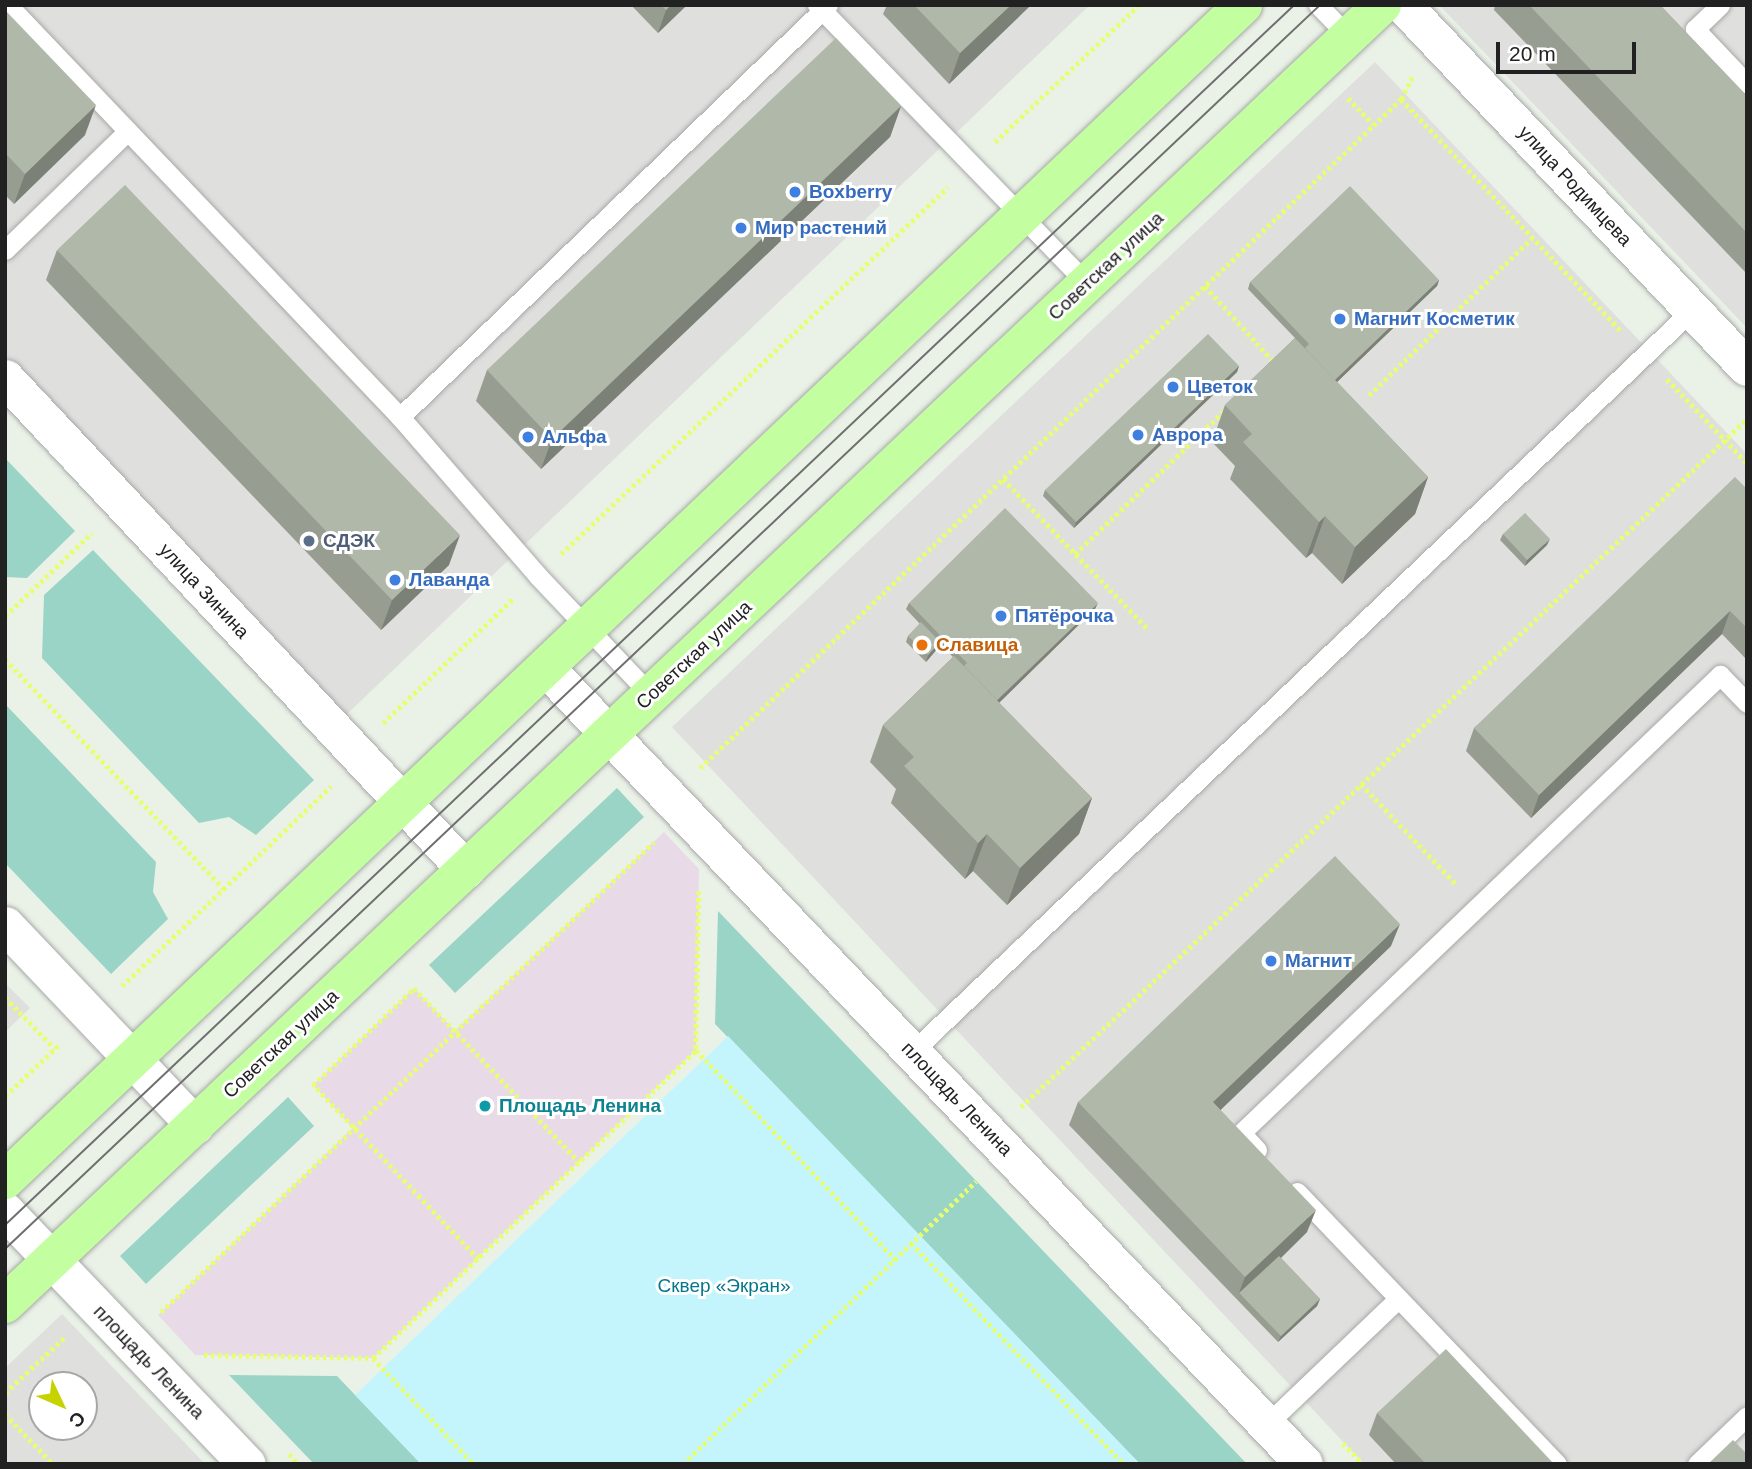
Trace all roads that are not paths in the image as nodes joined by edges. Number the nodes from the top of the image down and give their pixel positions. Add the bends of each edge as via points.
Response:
1 (8, 5) edge
2 (1244, 5) edge
3 (1318, 5) edge
4 (1382, 5) edge
5 (1403, 5) edge
6 (1720, 5) edge
7 (823, 7) edge
8 (1349, 37) junction
9 (1747, 84) edge
10 (128, 131) junction
11 (1021, 216) junction
12 (5, 250) edge
13 (1087, 284) junction
14 (1692, 310) junction
15 (1747, 367) edge
16 (5, 378) edge
17 (400, 417) junction
18 (587, 628) junction
19 (546, 668) junction
20 (651, 695) junction
21 (1747, 703) edge
22 (610, 734) junction
23 (403, 803) junction
24 (466, 870) junction
25 (5, 925) edge
26 (912, 1052) junction
27 (133, 1059) junction
28 (195, 1125) junction
29 (5, 1180) edge
30 (5, 1211) edge
31 (52, 1260) junction
32 (1399, 1298) junction
33 (5, 1304) edge
34 (1745, 1422) edge
35 (1267, 1424) junction
36 (247, 1464) edge
37 (1304, 1464) edge
38 (1557, 1464) edge
39 (1697, 1464) edge

1 - 10 lane
2 - 11 main road
3 - 8 lane
4 - 8 main road, Советская улица
5 - 14 street, улица Родимцева
6 - 9 lane via 1695,29
7 - 11 lane
7 - 17 lane
8 - 13 main road, Советская улица
10 - 12 lane
10 - 17 lane
11 - 13 lane
11 - 18 main road
13 - 20 main road, Советская улица
14 - 15 street, улица Родимцева
14 - 26 lane
16 - 23 street, улица Зинина
17 - 18 lane
18 - 19 main road
18 - 20 lane
19 - 22 street, площадь Ленина
19 - 23 main road
20 - 22 main road, Советская улица
21 - 32 lane via 1720,676 1241,1133
22 - 24 main road, Советская улица
22 - 26 street, площадь Ленина
23 - 24 street, улица Зинина
23 - 27 main road
24 - 28 main road, Советская улица
25 - 27 street
26 - 35 street, площадь Ленина
27 - 28 street
27 - 29 main road
28 - 31 main road, Советская улица
30 - 31 street, площадь Ленина
31 - 33 main road, Советская улица
31 - 36 street, площадь Ленина
32 - 35 lane
32 - 38 lane
34 - 39 lane
35 - 37 street, площадь Ленина

